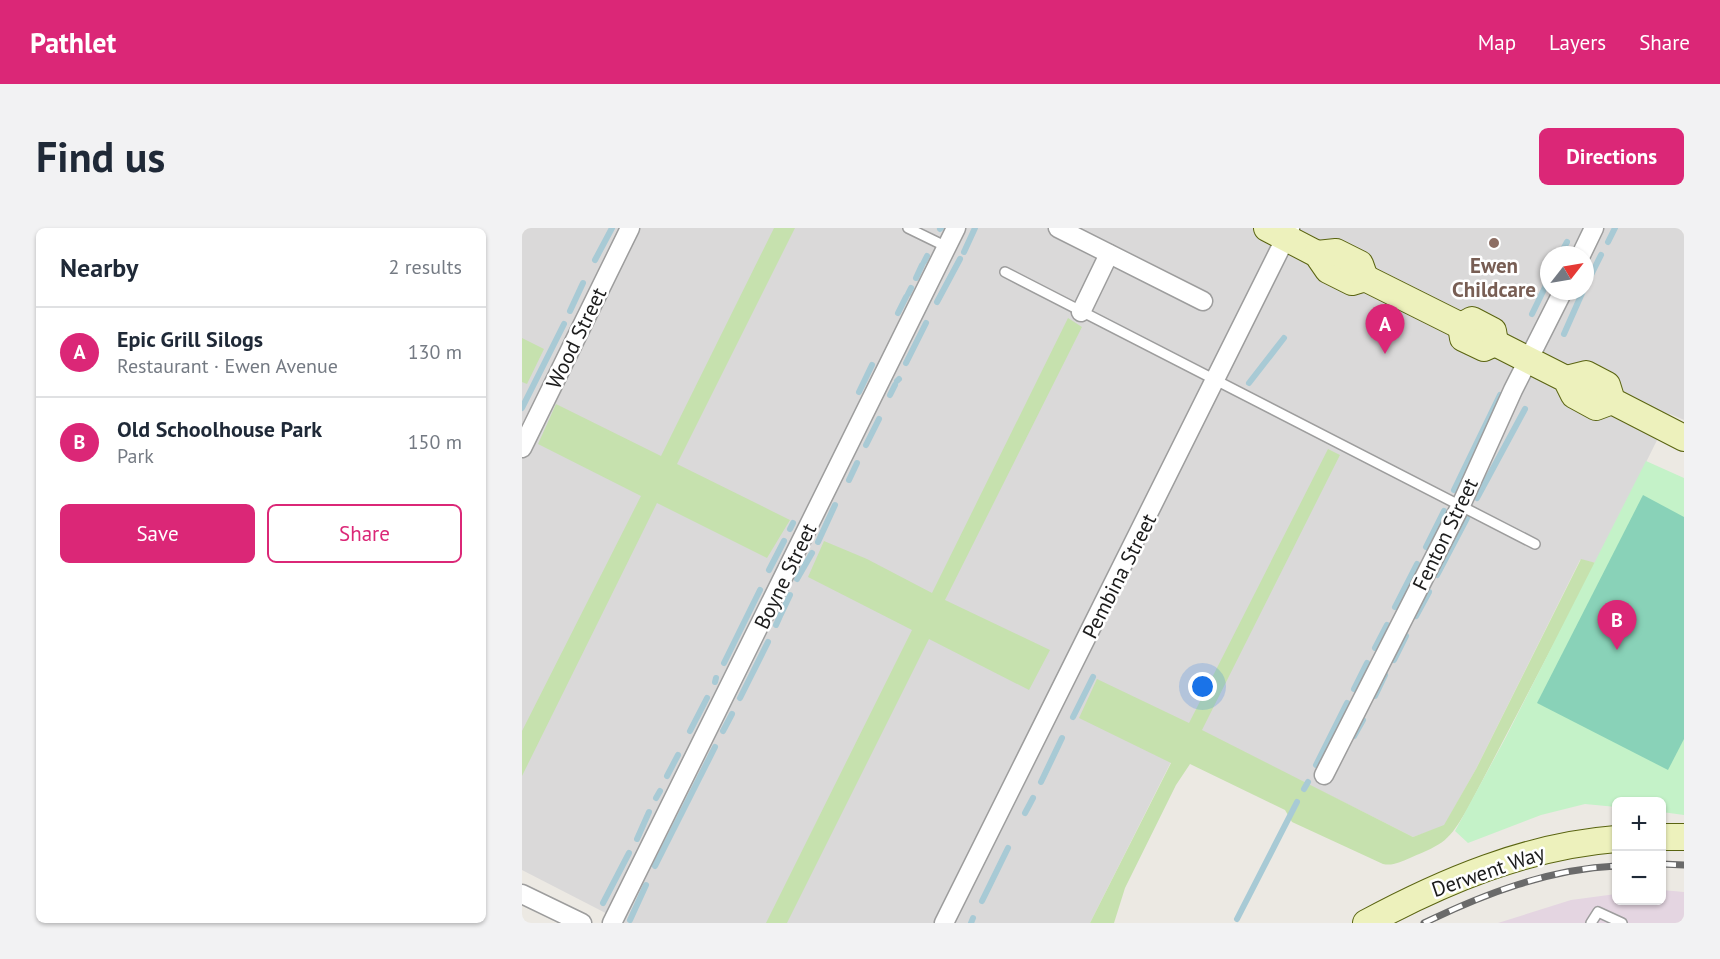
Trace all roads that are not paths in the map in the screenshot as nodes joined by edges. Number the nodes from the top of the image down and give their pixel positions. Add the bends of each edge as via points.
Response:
1 (630, 228) edge
2 (908, 228) edge
3 (956, 228) edge
4 (1058, 228) edge
5 (1594, 228) edge
6 (1281, 231) edge
7 (1585, 246) edge
8 (947, 248) junction
9 (1109, 254) junction
10 (1005, 272) dead end
11 (1559, 300) edge
12 (1203, 301) dead end
13 (1081, 312) junction
14 (1529, 360) junction
15 (1213, 380) junction
16 (1684, 438) edge
17 (522, 448) edge
18 (1461, 505) junction
19 (1535, 544) dead end
20 (1324, 775) dead end
21 (1666, 837) edge
22 (1684, 837) edge
23 (1612, 839) edge
24 (522, 894) edge
25 (582, 923) edge
26 (612, 923) edge
27 (944, 923) edge
28 (1366, 923) edge
29 (1591, 923) edge
30 (1622, 923) edge

1 - 17 street, Wood Street
2 - 8 lane
3 - 8 street, Boyne Street
4 - 9 street
5 - 7 street
6 - 14 street via 1317,254 1328,270 1352,282 1365,278 1461,326 1463,338 1484,348 1495,343
6 - 15 street, Pembina Street
8 - 26 street, Boyne Street
9 - 12 street
9 - 13 street
10 - 13 lane
11 - 14 street, Fenton Street
13 - 15 lane
14 - 16 street via 1566,379 1574,395 1596,407 1612,401
14 - 18 street, Fenton Street
15 - 18 lane
15 - 27 street, Pembina Street
18 - 19 lane
18 - 20 street, Fenton Street
21 - 22 street
23 - 28 street, Derwent Way via 1585,841 1526,855 1467,874
24 - 25 street
29 - 30 lane via 1598,912

